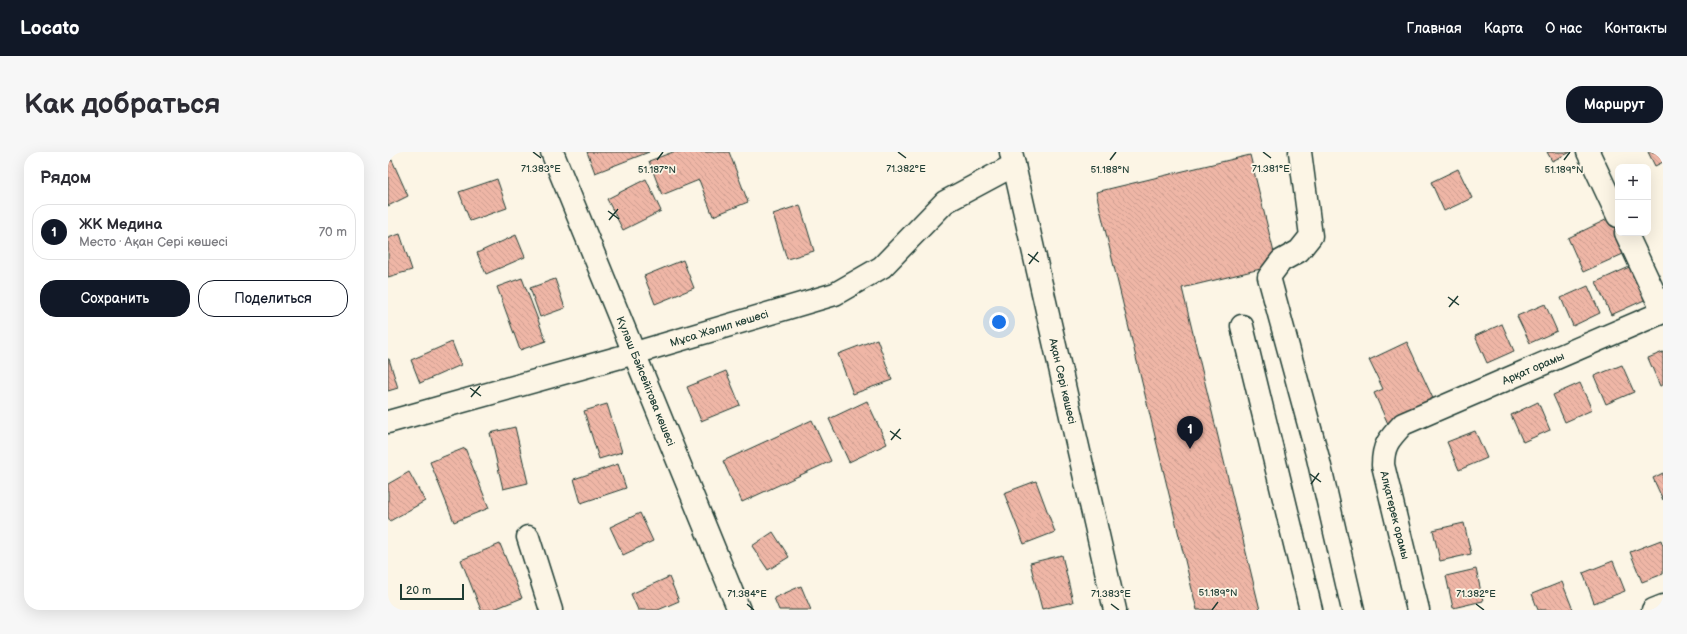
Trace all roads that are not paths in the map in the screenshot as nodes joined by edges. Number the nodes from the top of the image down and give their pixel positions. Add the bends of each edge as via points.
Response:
1 (552, 152) edge
2 (1300, 152) edge
3 (1588, 152) edge
4 (1013, 159) edge
5 (1615, 210) edge
6 (1627, 236) edge
7 (1663, 312) edge
8 (1242, 326) dead end
9 (635, 353) junction
10 (388, 422) edge
11 (1402, 424) joint
12 (528, 537) dead end
13 (1663, 606) edge
14 (551, 610) edge
15 (739, 610) edge
16 (1115, 610) edge
17 (1311, 610) edge
18 (1353, 610) edge
19 (1418, 610) edge
20 (1653, 610) edge

1 - 9 street, Күләш Бәйсейітова көшесі
2 - 18 street via 1311,236 1299,251 1281,261 1269,277 1318,458
3 - 5 street
4 - 9 street, Мұса Жәлил көшесі via 945,202 882,267 835,294
4 - 16 street, Ақан Сері көшесі
6 - 7 street
7 - 11 street, Арқат орамы
8 - 17 street
9 - 10 street, Мұса Жәлил көшесі
9 - 15 street, Күләш Бәйсейітова көшесі
11 - 19 street, Алқатерек орамы via 1387,441 1383,465
12 - 14 street
13 - 20 street

